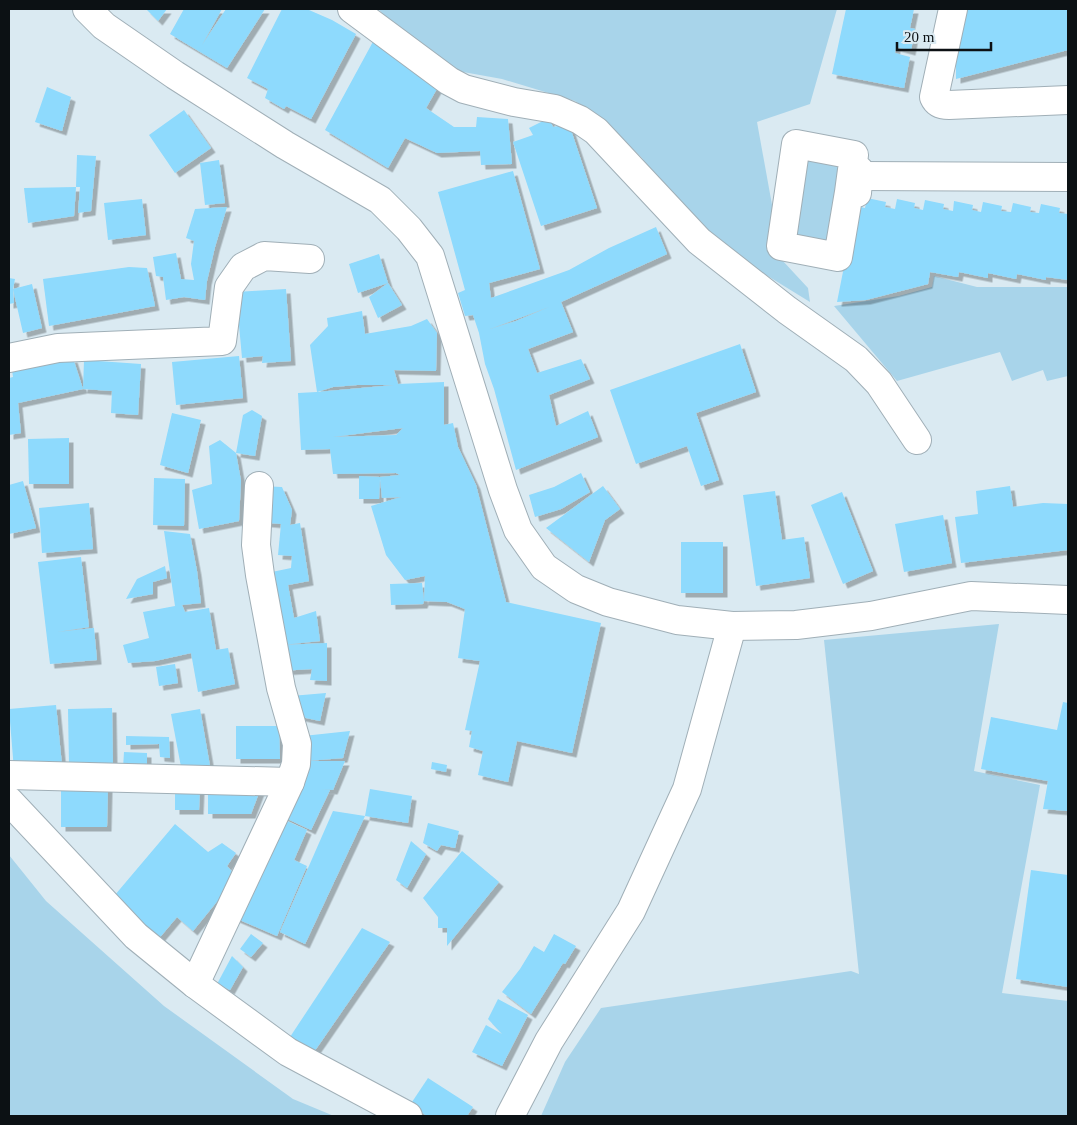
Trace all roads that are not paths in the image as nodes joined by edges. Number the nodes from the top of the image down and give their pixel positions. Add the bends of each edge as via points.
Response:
1 (87, 9) edge
2 (352, 9) edge
3 (953, 9) edge
4 (1068, 100) edge
5 (1068, 177) edge
6 (856, 179) junction
7 (310, 259) dead end
8 (9, 358) edge
9 (917, 440) dead end
10 (258, 486) dead end
11 (1068, 600) edge
12 (732, 626) junction
13 (9, 775) edge
14 (290, 782) junction
15 (9, 801) edge
16 (195, 984) junction
17 (408, 1116) edge
18 (510, 1116) edge

1 - 12 street via 104,26 175,74 380,200 409,229 430,256 518,530 544,566 576,589 608,602 677,620
2 - 9 street via 464,89 555,109 596,131 699,242 786,310 856,359 880,383
3 - 4 street via 934,97 936,102 949,105
5 - 6 street
6 - 6 street via 854,155 796,144 781,246 838,257 849,192 857,193
7 - 8 street via 264,256 243,267 229,287 222,341 58,348
10 - 14 street via 256,545 260,575 281,688 297,744 296,764
11 - 12 street via 971,596 871,616 796,625
12 - 18 street via 687,790 631,911 549,1041
13 - 14 street
14 - 16 street
15 - 16 street via 136,936
16 - 17 street via 288,1052

